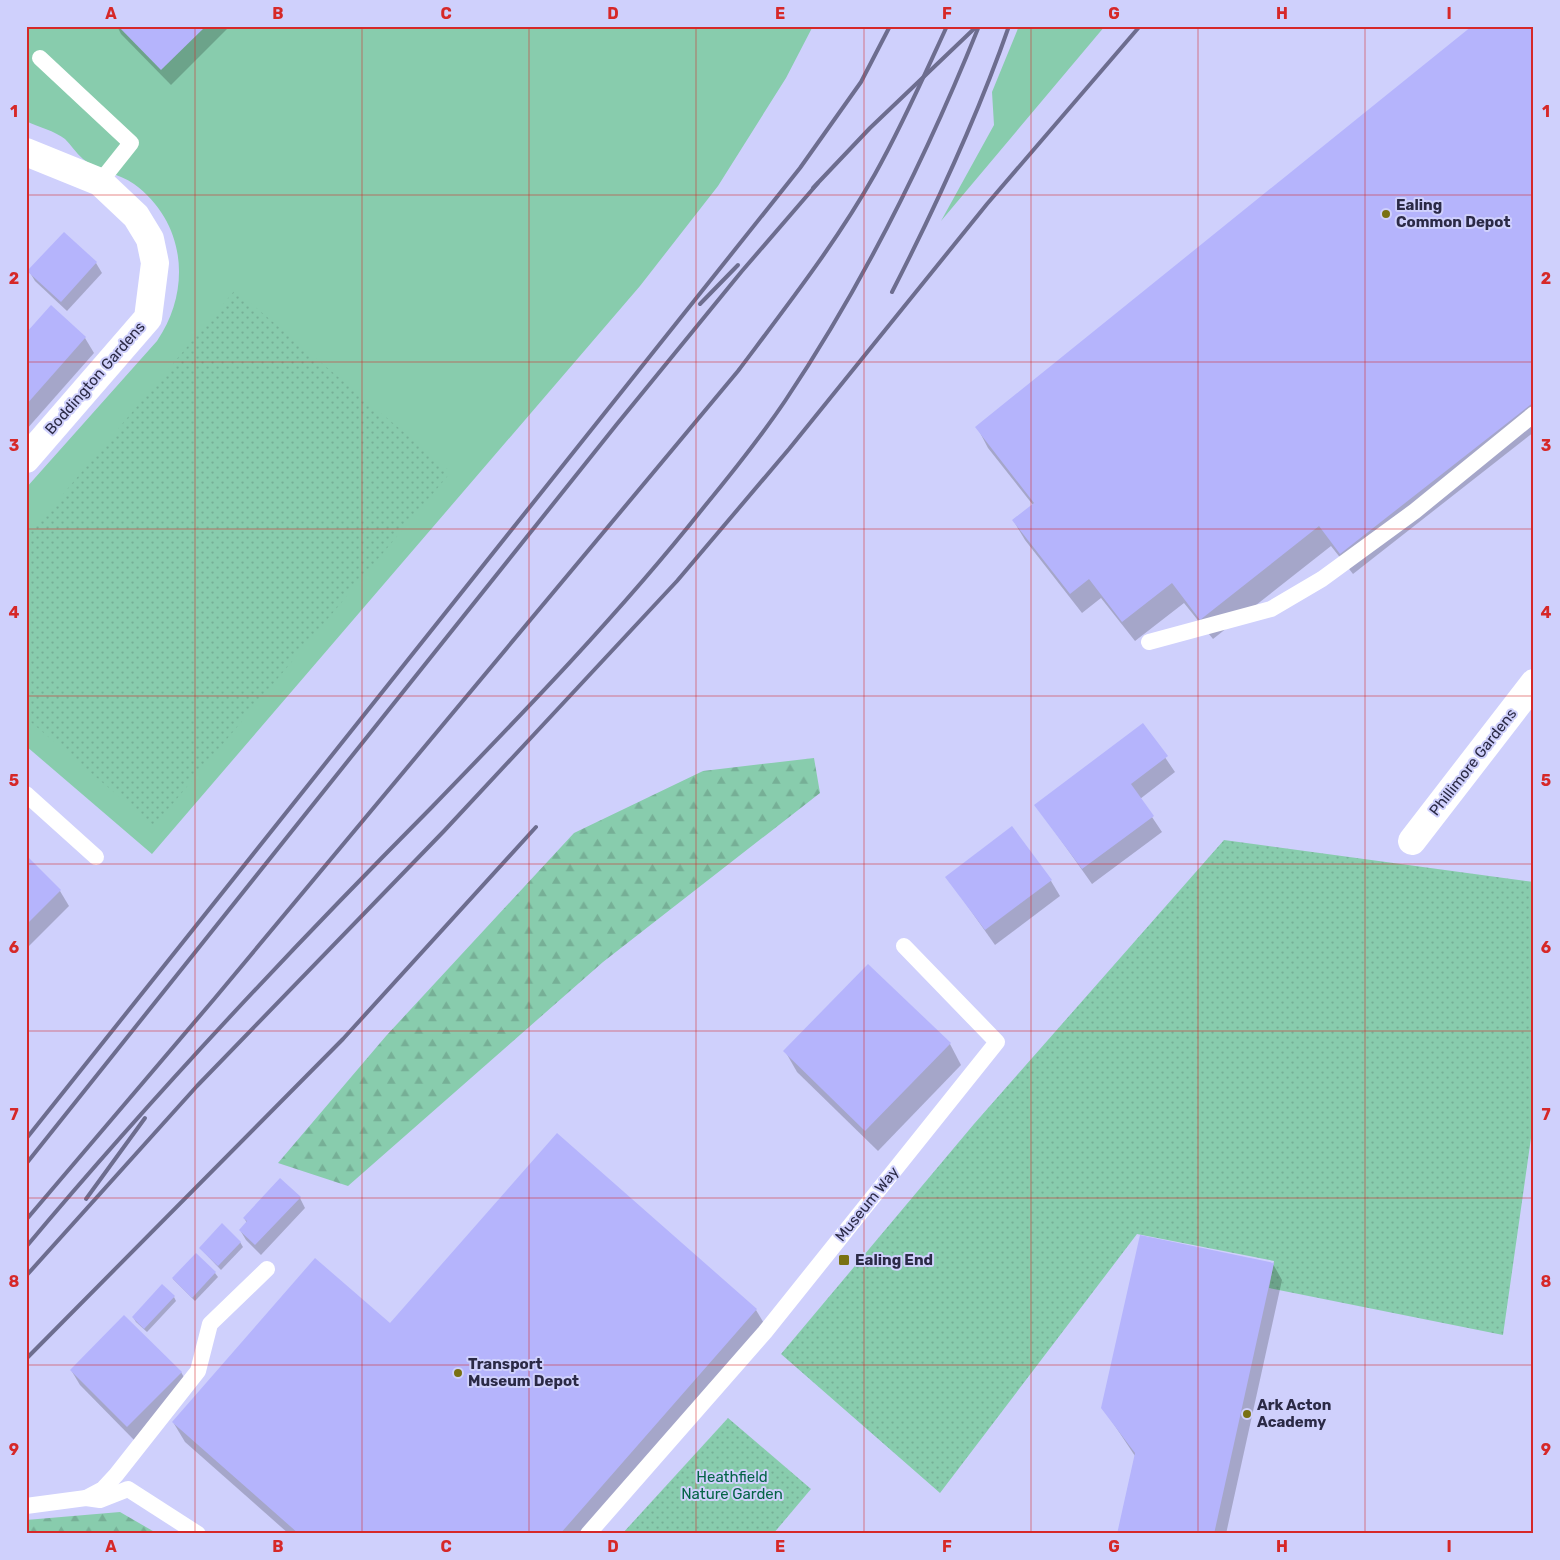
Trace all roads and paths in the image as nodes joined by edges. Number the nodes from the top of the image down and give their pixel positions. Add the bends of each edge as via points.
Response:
1 (40, 58) dead end
2 (27, 154) edge
3 (100, 182) junction
4 (1534, 414) edge
5 (26, 459) edge
6 (1149, 642) dead end
7 (1534, 683) edge
8 (26, 794) edge
9 (1412, 841) dead end
10 (96, 857) dead end
11 (904, 946) dead end
12 (267, 1269) dead end
13 (86, 1498) junction
14 (26, 1506) edge
15 (198, 1534) edge
16 (588, 1534) edge

1 - 3 lane via 131,143
2 - 3 street, Boddington Gardens
3 - 5 street, Boddington Gardens via 136,216 150,240 155,263 148,318
4 - 6 lane via 1415,511 1322,579 1271,609
7 - 9 street, Phillimore Gardens
8 - 10 lane
11 - 16 lane, Museum Way via 997,1042 766,1332
12 - 13 lane via 210,1324 198,1371 116,1475 103,1489
13 - 14 lane
13 - 15 lane via 100,1500 128,1489

